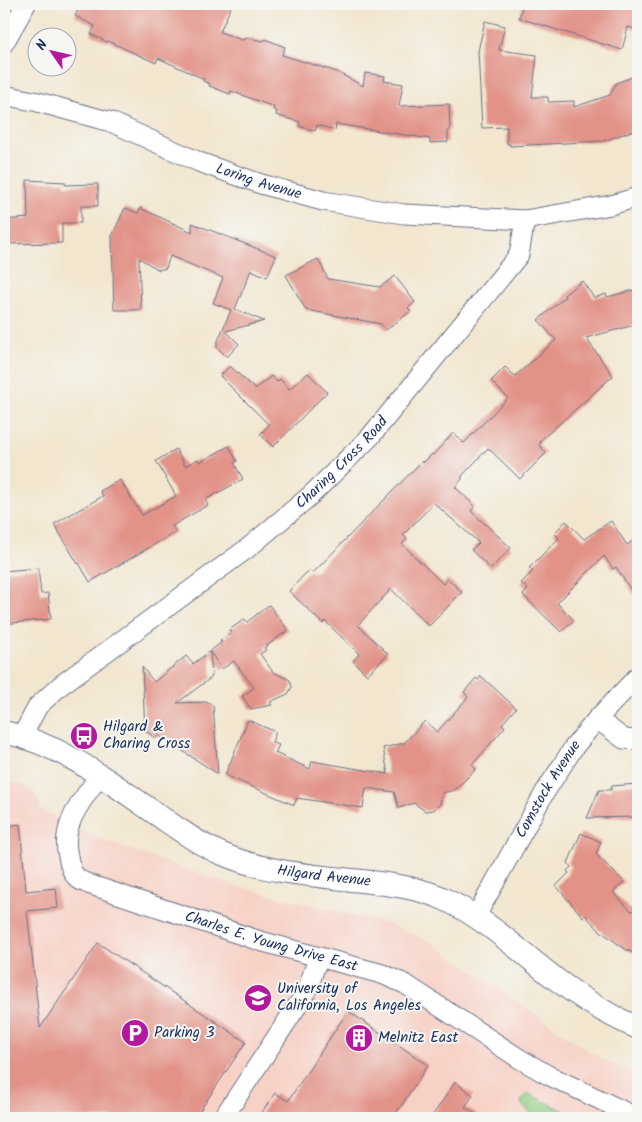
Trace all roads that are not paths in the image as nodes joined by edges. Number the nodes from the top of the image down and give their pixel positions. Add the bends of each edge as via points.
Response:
1 (26, 4) edge
2 (4, 43) edge
3 (4, 95) edge
4 (638, 197) edge
5 (525, 220) junction
6 (638, 676) edge
7 (597, 719) junction
8 (13, 734) edge
9 (638, 740) edge
10 (100, 775) junction
11 (476, 916) junction
12 (318, 958) junction
13 (638, 1028) edge
14 (223, 1118) edge
15 (638, 1118) edge

1 - 2 street
3 - 5 street, Loring Avenue via 111,122 199,162 323,201 404,214
4 - 5 street
5 - 8 street, Charing Cross Road via 518,255 370,436 311,494 248,548 61,685
6 - 7 street, Comstock Avenue
7 - 9 street via 624,740
7 - 11 street, Comstock Avenue via 545,792
8 - 10 street, Hilgard Avenue via 64,754
10 - 11 street, Hilgard Avenue via 186,835 252,865 397,886 442,898
10 - 12 street, Charles E. Young Drive East via 68,828 65,845 77,878
11 - 13 street, Hilgard Avenue via 558,981 592,1004
12 - 14 street via 308,991
12 - 15 street, Charles E. Young Drive East via 382,974 405,984 520,1060

